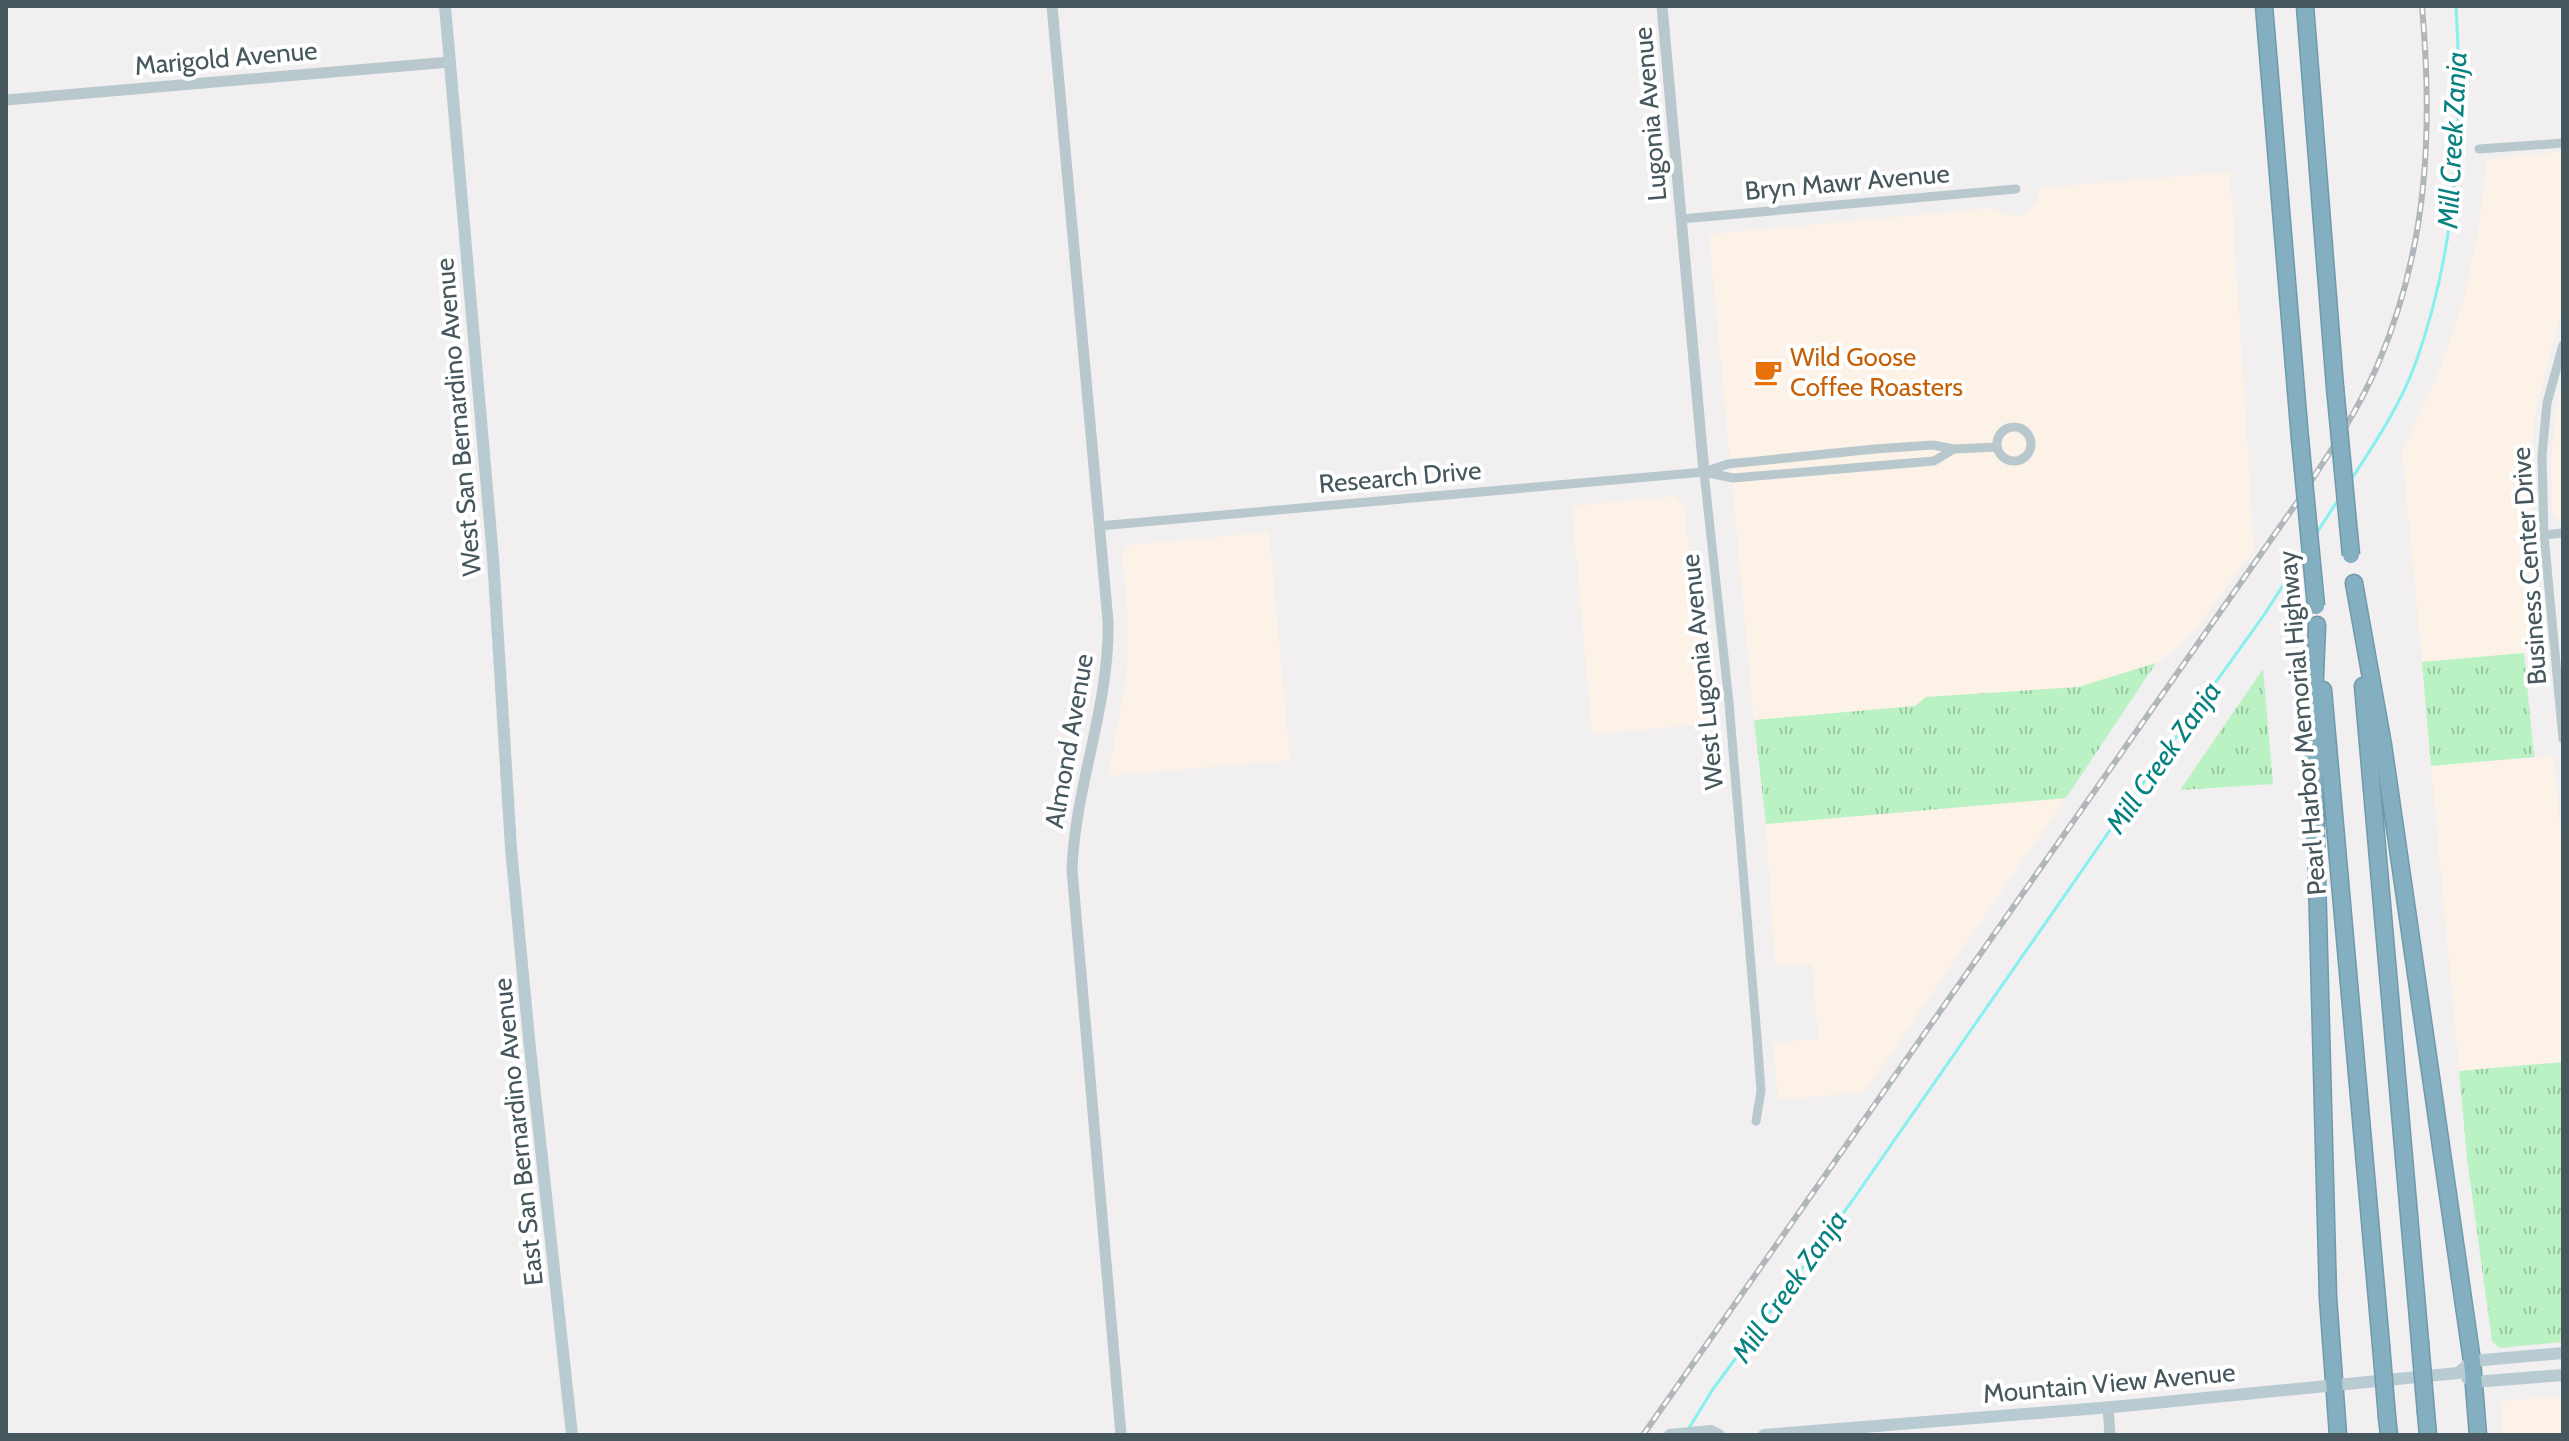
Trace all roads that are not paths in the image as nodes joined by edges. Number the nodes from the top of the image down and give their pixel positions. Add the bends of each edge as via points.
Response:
1 (445, 6) edge
2 (1052, 6) edge
3 (1662, 6) edge
4 (2263, 6) edge
5 (2307, 6) edge
6 (450, 62) junction
7 (6, 100) edge
8 (2563, 143) edge
9 (2479, 149) dead end
10 (2016, 189) dead end
11 (1681, 219) junction
12 (2563, 345) edge
13 (1997, 447) dead end
14 (1954, 449) junction
15 (1704, 472) junction
16 (1099, 526) junction
17 (2563, 533) edge
18 (2544, 535) junction
19 (2354, 583) junction
20 (2317, 625) junction
21 (2563, 739) edge
22 (509, 824) joint
23 (1756, 1121) dead end
24 (2563, 1353) edge
25 (2472, 1361) junction
26 (2458, 1373) junction
27 (2563, 1375) edge
28 (2473, 1382) junction
29 (2334, 1384) junction
30 (2108, 1407) junction
31 (1715, 1433) edge
32 (572, 1435) edge
33 (1121, 1435) edge
34 (1670, 1435) edge
35 (1764, 1435) edge
36 (2110, 1435) edge
37 (2338, 1435) edge
38 (2389, 1435) edge
39 (2428, 1435) edge
40 (2478, 1435) edge

1 - 6 main road, West San Bernardino Avenue
2 - 16 street, Almond Avenue
3 - 11 street, Lugonia Avenue
4 - 20 highway, Pearl Harbor Memorial Highway, bridge
5 - 19 highway, bridge
6 - 7 street, Marigold Avenue
6 - 22 main road, West San Bernardino Avenue via 493,558
8 - 9 street
10 - 11 street, Bryn Mawr Avenue
11 - 15 street, West Lugonia Avenue
12 - 18 street, Business Center Drive via 2543,425
13 - 14 street, Research Drive
14 - 15 street, Research Drive via 1875,449 1728,464
14 - 15 street, Research Drive via 1934,461 1733,478
15 - 16 street, Research Drive
15 - 23 street, West Lugonia Avenue via 1755,1006 1761,1091
16 - 33 street, Almond Avenue via 1107,671 1076,821 1072,870
17 - 18 street
18 - 21 street, Business Center Drive
19 - 25 highway via 2383,745
19 - 39 highway, bridge
20 - 29 highway via 2313,725
20 - 38 highway, Pearl Harbor Memorial Highway, bridge
22 - 32 main road, East San Bernardino Avenue
24 - 25 main road
25 - 26 main road
25 - 28 highway
26 - 28 main road
26 - 29 main road, Mountain View Avenue
27 - 28 main road
28 - 40 highway
29 - 30 main road, Mountain View Avenue
29 - 37 highway
30 - 35 main road, Mountain View Avenue
30 - 36 street
31 - 34 main road

